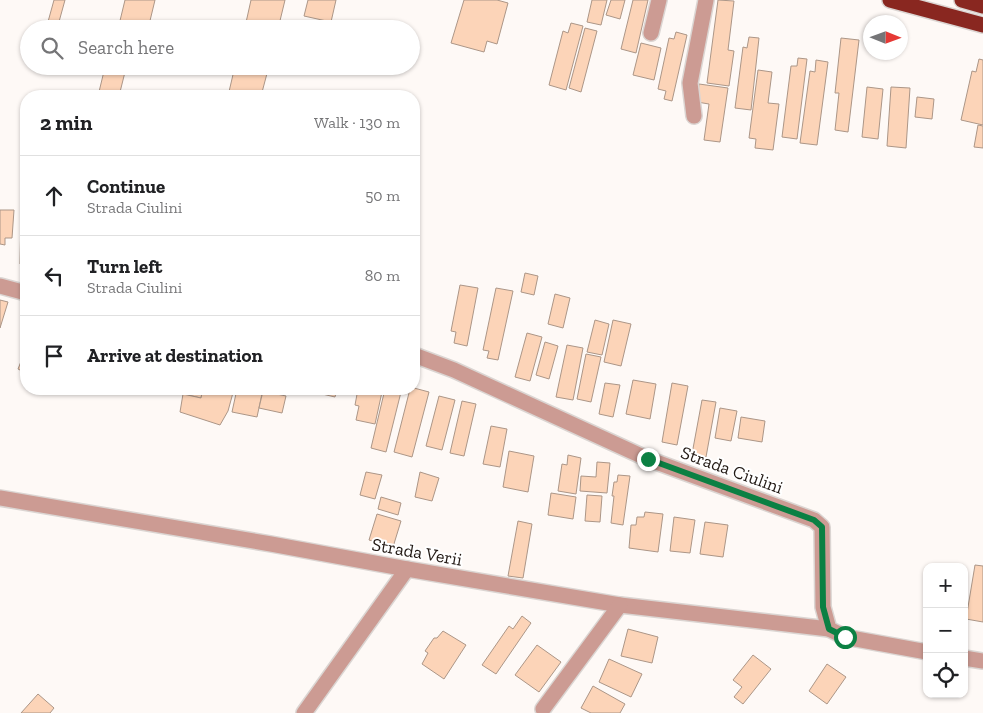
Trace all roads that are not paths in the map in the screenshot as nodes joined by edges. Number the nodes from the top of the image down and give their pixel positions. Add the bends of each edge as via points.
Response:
1 (659, 0) edge
2 (706, 0) edge
3 (890, 0) edge
4 (962, 0) edge
5 (983, 6) edge
6 (983, 25) edge
7 (651, 34) dead end
8 (694, 116) dead end
9 (0, 286) edge
10 (20, 291) edge
11 (420, 357) edge
12 (0, 498) edge
13 (407, 570) junction
14 (620, 605) junction
15 (829, 629) junction
16 (923, 651) edge
17 (968, 659) edge
18 (983, 661) edge
19 (543, 709) dead end
20 (304, 713) edge

1 - 7 street
2 - 8 street via 690,83
3 - 6 highway
4 - 5 highway
9 - 10 street
11 - 15 street, Strada Ciulini via 648,459 814,520 822,527 823,607
12 - 13 street, Strada Verii
13 - 14 street, Strada Verii
13 - 20 street
14 - 15 street, Strada Verii
14 - 19 street
15 - 16 street via 845,637
17 - 18 street

